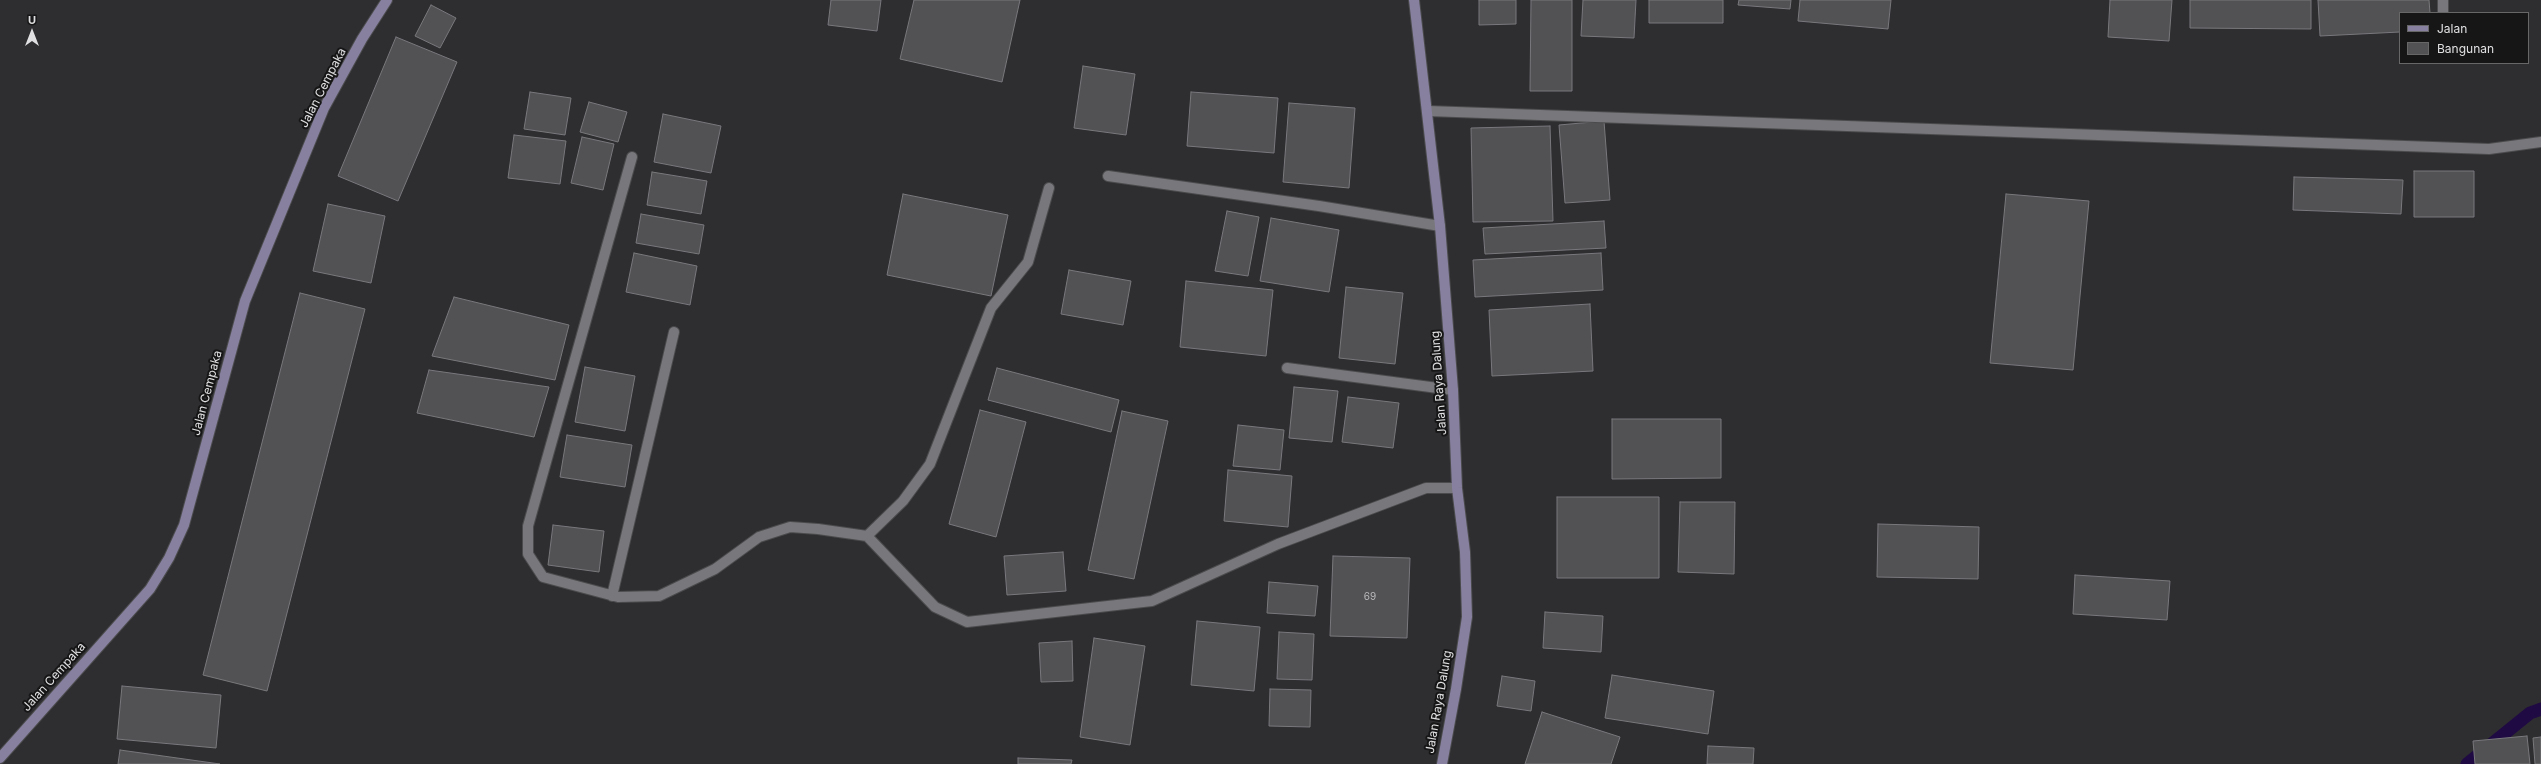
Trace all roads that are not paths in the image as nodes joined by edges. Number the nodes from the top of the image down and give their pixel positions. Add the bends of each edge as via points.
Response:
1 (387, 0) edge
2 (1414, 0) edge
3 (2442, 0) edge
4 (2443, 12) edge
5 (1428, 111) junction
6 (2541, 142) edge
7 (632, 158) dead end
8 (1108, 176) dead end
9 (1049, 188) dead end
10 (1440, 226) junction
11 (674, 332) dead end
12 (1287, 368) dead end
13 (1453, 390) junction
14 (1457, 488) junction
15 (868, 536) junction
16 (612, 596) junction
17 (0, 758) edge
18 (1442, 764) edge

1 - 17 street, Jalan Cempaka via 324,108 245,301 184,525 169,558 150,589
2 - 5 street, Jalan Raya Dalung
3 - 4 street
5 - 6 street via 2489,149
5 - 10 street, Jalan Raya Dalung
7 - 16 street via 528,526 528,554 543,577
8 - 10 street
9 - 15 street via 1028,262 991,308 930,464 904,501
10 - 13 street, Jalan Raya Dalung
11 - 16 street
12 - 13 street
13 - 14 street, Jalan Raya Dalung
14 - 15 street via 1426,488 1278,544 1152,601 967,622 935,607
14 - 18 street, Jalan Raya Dalung via 1465,552 1467,617
15 - 16 street via 790,527 759,537 715,569 659,596

